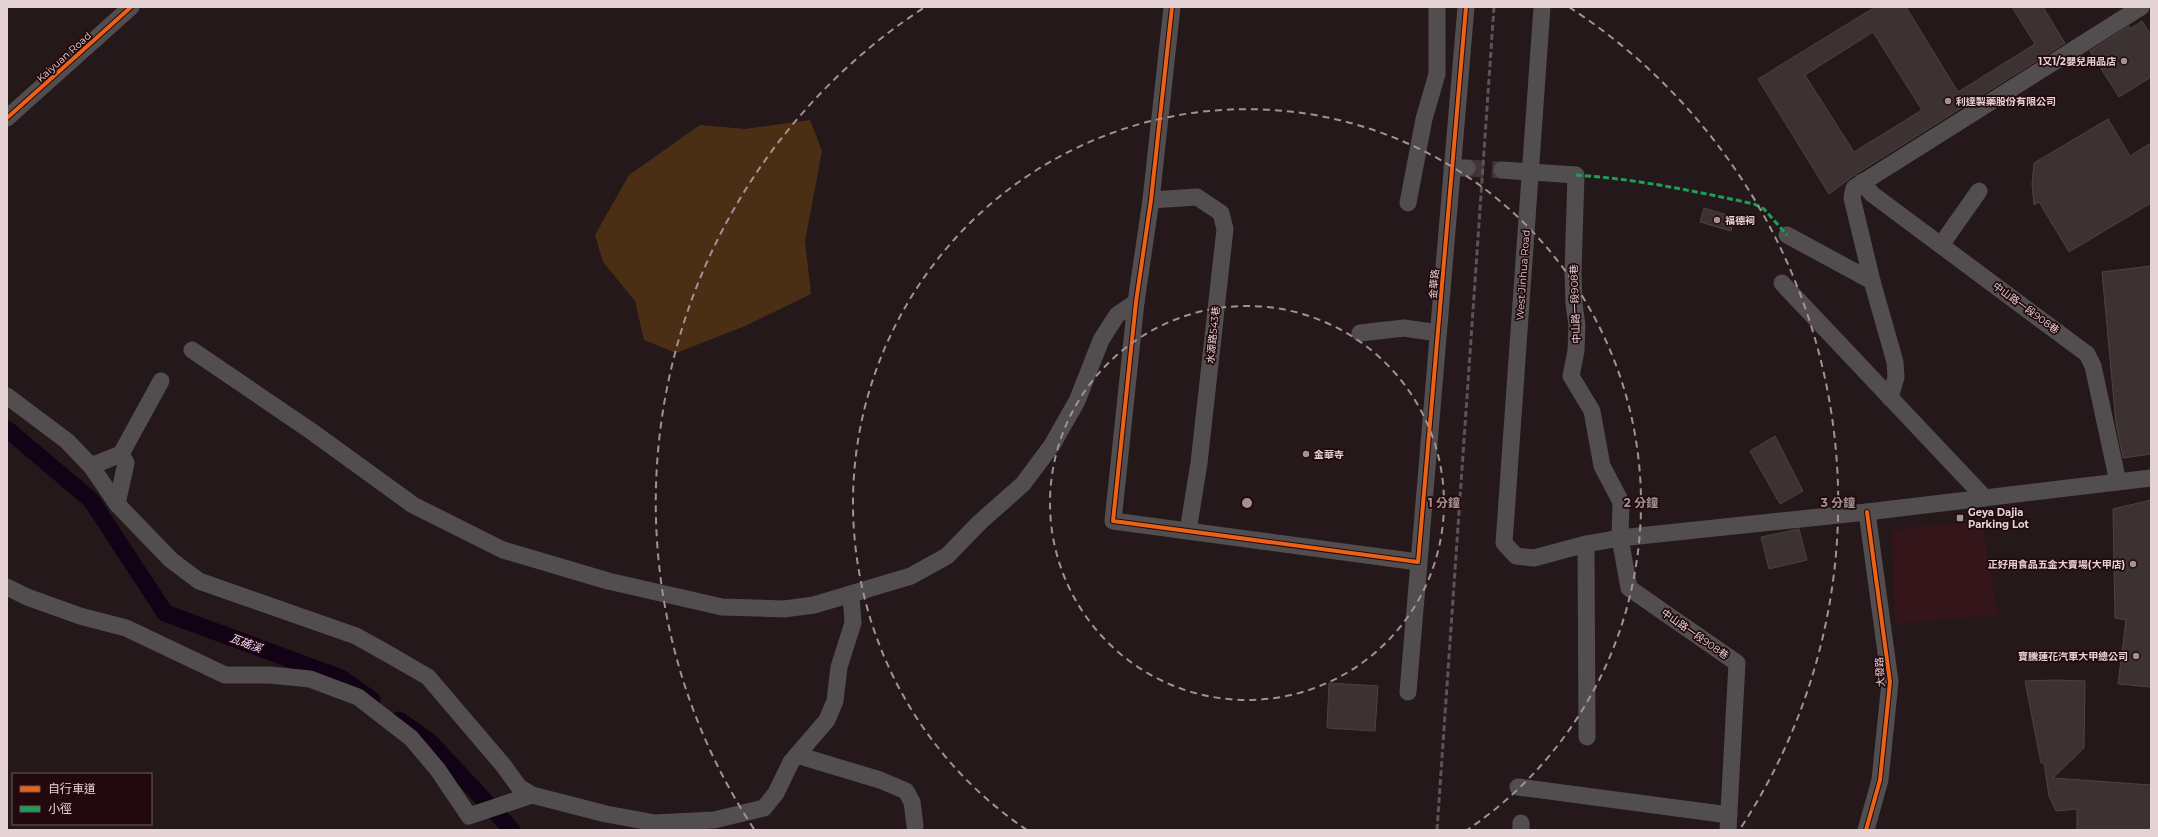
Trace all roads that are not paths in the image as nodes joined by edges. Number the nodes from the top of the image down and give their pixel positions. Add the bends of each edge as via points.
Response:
1 (131, 7) edge
2 (1172, 7) edge
3 (1437, 7) edge
4 (1466, 7) edge
5 (1542, 7) edge
6 (2141, 7) edge
7 (7, 118) edge
8 (1502, 170) tunnel mouth
9 (1530, 171) junction
10 (1862, 182) junction
11 (1978, 191) dead end
12 (1151, 200) junction
13 (1408, 203) dead end
14 (1787, 235) dead end
15 (1941, 246) junction
16 (1872, 281) junction
17 (1782, 283) dead end
18 (1136, 302) junction
19 (1360, 333) dead end
20 (1438, 333) junction
21 (192, 350) dead end
22 (161, 380) dead end
23 (7, 396) edge
24 (1890, 398) junction
25 (121, 454) junction
26 (91, 466) junction
27 (2151, 478) edge
28 (2118, 482) junction
29 (1985, 498) junction
30 (116, 504) junction
31 (1868, 512) junction
32 (1188, 531) junction
33 (1620, 538) junction
34 (1586, 544) junction
35 (1418, 562) junction
36 (7, 587) edge
37 (851, 594) junction
38 (1408, 692) dead end
39 (1587, 737) dead end
40 (797, 755) junction
41 (1518, 787) dead end
42 (532, 795) junction
43 (1729, 822) edge
44 (915, 826) dead end
45 (1866, 830) edge

1 - 7 street, Kaiyuan Road
2 - 12 street
3 - 13 street via 1438,74 1424,119
4 - 20 street, 金華路 via 1459,168
5 - 9 street, West Jinhua Road
6 - 10 street
8 - 9 street
9 - 33 street, 中山路一段908巷 via 1576,175 1573,272 1577,325 1576,351 1571,376 1592,411 1602,466 1621,502
9 - 34 street, West Jinhua Road via 1504,543 1516,556 1534,558
10 - 15 street, 中山路一段908巷 via 1872,194
10 - 16 street via 1854,188 1852,194
11 - 15 street
12 - 18 street
12 - 32 street, 水源路543巷 via 1197,197 1221,213 1225,229 1199,463
14 - 16 street
15 - 28 street, 中山路一段908巷 via 2087,354 2093,366
16 - 24 street via 1896,370
17 - 24 street
18 - 32 street via 1113,521
18 - 37 street via 1117,315 1101,340 1070,413 1052,445 1023,484 947,556 911,576
19 - 20 street via 1404,328
20 - 35 street, 金華路
21 - 37 street via 311,431 413,505 503,550 608,581 722,607 784,609 814,605
22 - 25 street
23 - 26 street via 67,441
24 - 29 street
25 - 26 street
25 - 30 street via 126,463
26 - 30 street
27 - 28 street
28 - 29 street
29 - 31 street
30 - 42 street via 171,560 199,581 356,636 428,677 519,787
31 - 33 street
31 - 45 street, 大發路 via 1890,682 1880,780
32 - 35 street
33 - 34 street
33 - 43 street, 中山路一段908巷 via 1629,588 1737,663
34 - 39 street
35 - 38 street, 金華路
36 - 42 street via 80,616 126,628 225,675 270,675 310,680 358,697 411,738 438,770 469,816
37 - 40 street via 853,623 839,667 834,700 827,720
40 - 42 street via 776,793 764,808 714,820 655,823
40 - 44 street via 880,780 906,791 912,802
41 - 43 street, 中山路一段908巷

